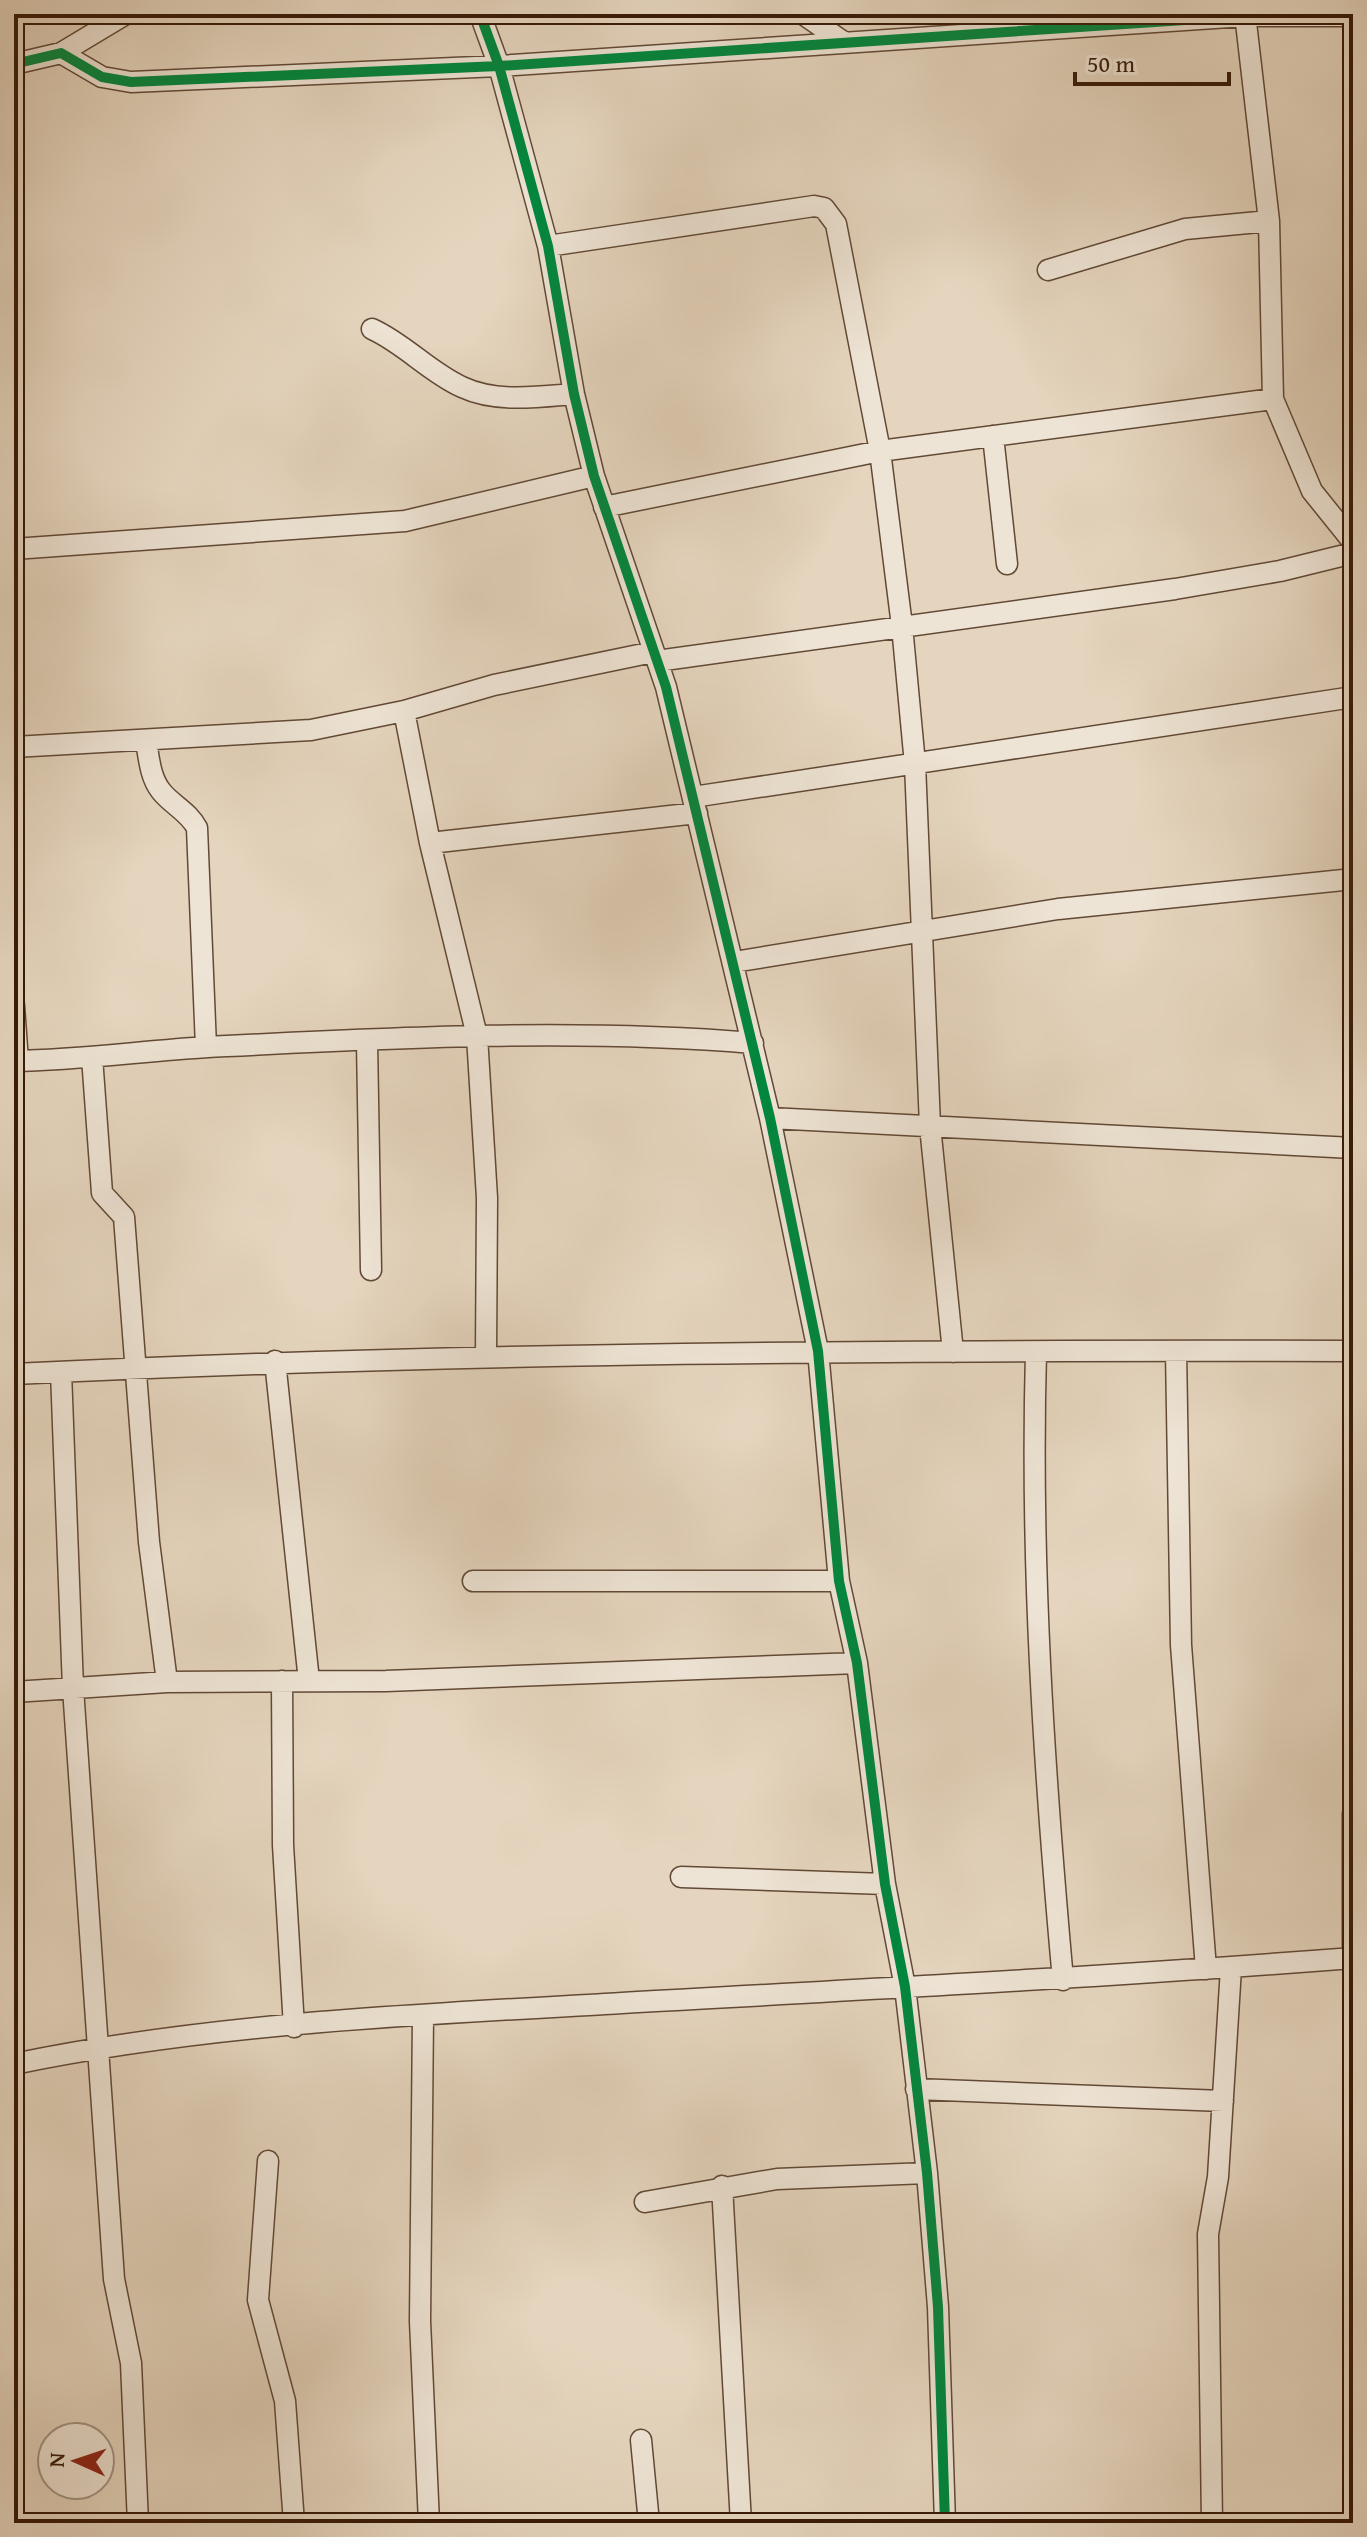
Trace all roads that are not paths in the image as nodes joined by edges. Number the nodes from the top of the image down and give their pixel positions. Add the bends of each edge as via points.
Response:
1 (480, 14) edge
2 (803, 14) edge
3 (1245, 15) edge
4 (116, 16) edge
5 (1353, 16) edge
6 (845, 43) junction
7 (61, 53) junction
8 (14, 64) edge
9 (499, 66) junction
10 (1269, 221) junction
11 (548, 246) junction
12 (1048, 270) dead end
13 (372, 329) dead end
14 (574, 394) junction
15 (1273, 399) junction
16 (993, 436) junction
17 (880, 451) junction
18 (594, 476) junction
19 (604, 507) junction
20 (1353, 542) edge
21 (14, 549) edge
22 (1353, 553) edge
23 (1007, 564) dead end
24 (902, 626) junction
25 (655, 657) junction
26 (1353, 697) edge
27 (404, 711) junction
28 (146, 741) junction
29 (14, 747) edge
30 (915, 764) junction
31 (695, 805) junction
32 (430, 843) junction
33 (1353, 879) edge
34 (922, 934) junction
35 (734, 962) junction
36 (14, 1006) edge
37 (477, 1036) junction
38 (367, 1042) junction
39 (753, 1043) junction
40 (206, 1047) junction
41 (92, 1057) junction
42 (16, 1061) edge
43 (770, 1118) junction
44 (930, 1126) junction
45 (1353, 1148) edge
46 (371, 1270) dead end
47 (818, 1351) junction
48 (1176, 1351) junction
49 (1353, 1351) edge
50 (953, 1352) junction
51 (1036, 1352) junction
52 (486, 1356) junction
53 (275, 1361) junction
54 (136, 1369) junction
55 (61, 1372) junction
56 (14, 1374) edge
57 (473, 1581) dead end
58 (839, 1581) junction
59 (857, 1663) junction
60 (282, 1681) junction
61 (309, 1681) junction
62 (167, 1682) junction
63 (73, 1688) junction
64 (14, 1692) edge
65 (1353, 1814) edge
66 (681, 1877) dead end
67 (885, 1884) junction
68 (1353, 1959) edge
69 (1231, 1968) junction
70 (1206, 1969) junction
71 (1063, 1980) junction
72 (905, 1987) junction
73 (423, 2015) junction
74 (294, 2027) junction
75 (97, 2047) junction
76 (14, 2064) edge
77 (916, 2089) junction
78 (1223, 2101) junction
79 (268, 2161) dead end
80 (927, 2173) junction
81 (722, 2186) junction
82 (645, 2202) dead end
83 (641, 2440) dead end
84 (138, 2523) edge
85 (294, 2523) edge
86 (429, 2523) edge
87 (649, 2523) edge
88 (741, 2523) edge
89 (945, 2523) edge
90 (1212, 2523) edge

1 - 9 street
2 - 6 street
3 - 5 street
3 - 6 street
3 - 10 street
4 - 7 street
6 - 9 street
7 - 8 street
7 - 9 street via 102,77 131,82
9 - 11 street
10 - 12 street via 1185,229
10 - 15 street
11 - 14 street
11 - 17 street via 824,208 836,224
13 - 14 street via 461,387 522,398
14 - 18 street
15 - 16 street
15 - 20 street via 1312,491
16 - 17 street
16 - 23 street
17 - 19 street
17 - 24 street
18 - 19 street
18 - 21 street via 405,521
19 - 25 street
22 - 24 street via 1190,587
24 - 25 street
24 - 30 street
25 - 27 street via 494,685
25 - 31 street
26 - 30 street
27 - 28 street via 311,730
27 - 32 street
28 - 29 street
28 - 40 street via 162,792 197,828
30 - 31 street
30 - 34 street
31 - 32 street
31 - 35 street
32 - 37 street
33 - 34 street via 1058,909
34 - 35 street
34 - 44 street
35 - 39 street
36 - 42 street
37 - 38 street
37 - 39 street
37 - 52 street via 487,1198
38 - 40 street
38 - 46 street
39 - 43 street
40 - 41 street
41 - 42 street
41 - 54 street via 102,1193 124,1217
43 - 44 street
43 - 47 street
44 - 45 street
44 - 50 street
47 - 50 street
47 - 52 street
47 - 58 street
48 - 49 street
48 - 51 street
48 - 70 street via 1181,1645
50 - 51 street
51 - 71 street via 1032,1485 1040,1703
52 - 53 street
53 - 54 street
53 - 61 street
54 - 55 street
54 - 62 street via 149,1542
55 - 56 street
55 - 63 street
57 - 58 street
58 - 59 street
59 - 61 street
59 - 67 street
60 - 61 street
60 - 62 street
60 - 74 street via 283,1845
62 - 63 street
63 - 64 street
63 - 75 street
65 - 68 street
66 - 67 street
67 - 72 street
68 - 69 street
69 - 70 street
69 - 78 street
70 - 71 street
71 - 72 street
72 - 73 street
72 - 77 street
73 - 74 street
73 - 86 street via 420,2321
74 - 75 street
75 - 76 street
75 - 84 street via 114,2279 131,2363
77 - 78 street
77 - 80 street
78 - 90 street via 1208,2234
79 - 85 street via 258,2300 285,2401
80 - 81 street
80 - 89 street via 938,2307
81 - 82 street
81 - 88 street
83 - 87 street

